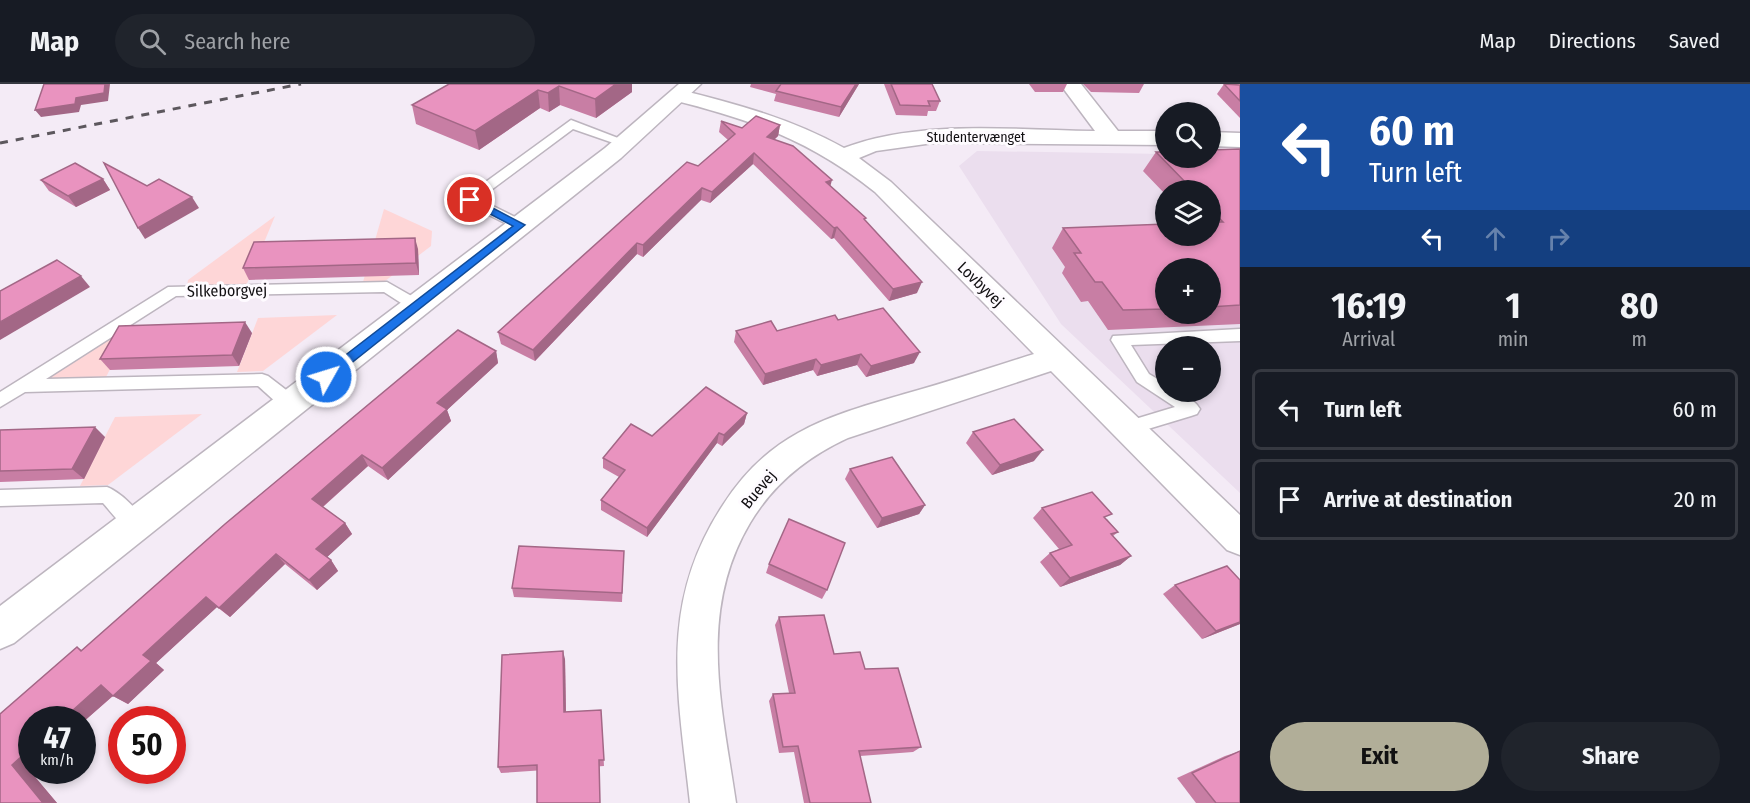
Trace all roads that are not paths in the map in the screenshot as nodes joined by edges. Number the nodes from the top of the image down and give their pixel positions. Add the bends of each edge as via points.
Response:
1 (1070, 84) edge
2 (685, 90) edge
3 (1112, 138) junction
4 (1155, 138) edge
5 (1221, 139) edge
6 (1240, 140) edge
7 (625, 143) junction
8 (843, 156) junction
9 (520, 225) junction
10 (417, 306) junction
11 (1240, 335) edge
12 (1057, 358) junction
13 (22, 386) junction
14 (0, 400) edge
15 (292, 404) junction
16 (1128, 428) junction
17 (0, 498) edge
18 (135, 523) junction
19 (1240, 539) edge
20 (0, 630) edge
21 (713, 803) edge

1 - 3 street
2 - 7 street
2 - 8 street, Lovbyvej via 783,125
3 - 4 street, Studentervænget
3 - 8 street, Studentervænget via 933,136 871,145
5 - 6 street
7 - 9 street
7 - 9 lane via 571,124 470,200
8 - 12 street, Lovbyvej via 883,187
9 - 10 street
10 - 13 lane, Silkeborgvej via 387,287 173,291
10 - 15 street
11 - 16 lane via 1119,340 1143,378 1191,409
12 - 16 street, Lovbyvej
12 - 21 street, Buevej via 832,430 794,451 761,481 726,530 708,569 698,621 698,674
13 - 14 lane, Silkeborgvej
13 - 15 lane via 262,380
15 - 18 street
16 - 19 street, Lovbyvej
17 - 18 lane via 107,495
18 - 20 street

